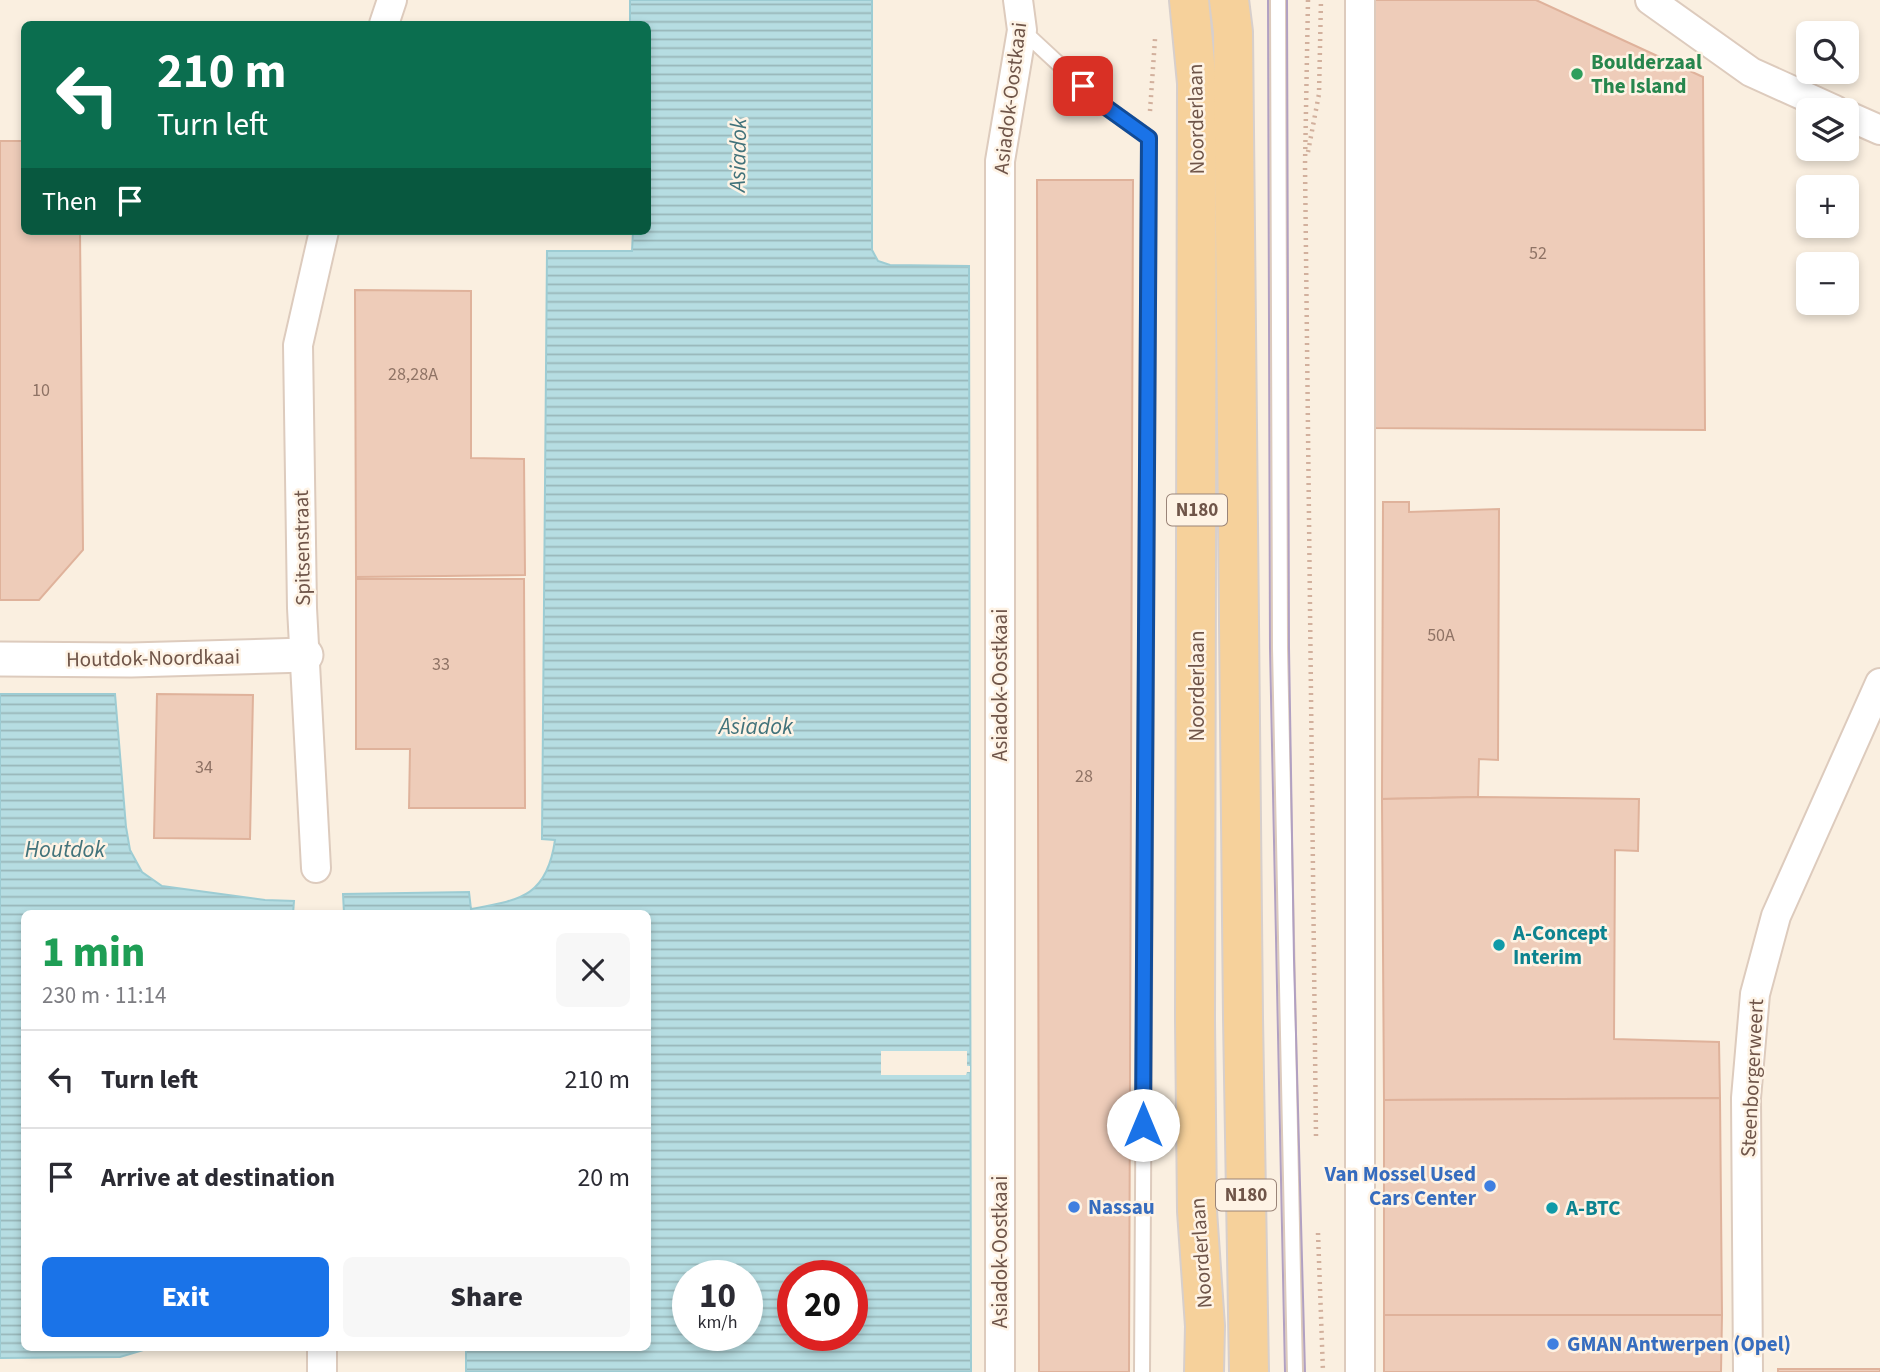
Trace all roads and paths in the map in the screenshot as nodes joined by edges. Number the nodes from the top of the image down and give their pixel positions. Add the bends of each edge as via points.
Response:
1 (392, 0) edge
2 (1018, 0) edge
3 (1189, 0) edge
4 (1229, 0) edge
5 (1278, 0) edge
6 (1308, 0) edge
7 (1321, 0) edge
8 (1360, 0) edge
9 (1650, 0) edge
10 (385, 21) edge
11 (1022, 30) junction
12 (1155, 33) dead end
13 (1808, 98) edge
14 (1859, 121) edge
15 (1880, 130) edge
16 (1149, 138) junction
17 (1305, 165) junction
18 (323, 235) edge
19 (306, 655) junction
20 (0, 659) edge
21 (1880, 683) edge
22 (316, 868) dead end
23 (1317, 1147) dead end
24 (1318, 1228) dead end
25 (322, 1351) edge
26 (1748, 1367) edge
27 (322, 1372) edge
28 (1000, 1372) edge
29 (1142, 1372) edge
30 (1204, 1372) edge
31 (1249, 1372) edge
32 (1295, 1372) edge
33 (1323, 1372) edge
34 (1360, 1372) edge

1 - 10 street
2 - 11 street, Asiadok-Oostkaai
3 - 30 main road, Noorderlaan / N180 via 1197,83 1195,1020
4 - 31 main road, Noorderlaan / N180 via 1233,32
5 - 32 lane via 1280,648
6 - 17 path
7 - 17 path via 1319,94
8 - 34 street
9 - 13 street via 1751,72
11 - 16 lane via 1103,105
11 - 28 street, Asiadok-Oostkaai via 1000,161
12 - 16 path
14 - 15 street
16 - 29 lane
17 - 23 path
18 - 19 street, Spitsenstraat via 298,345
19 - 20 street, Houtdok-Noordkaai
19 - 22 street, Spitsenstraat
21 - 26 street, Steenborgerweert via 1776,916 1755,995 1746,1098
24 - 33 path
25 - 27 street

